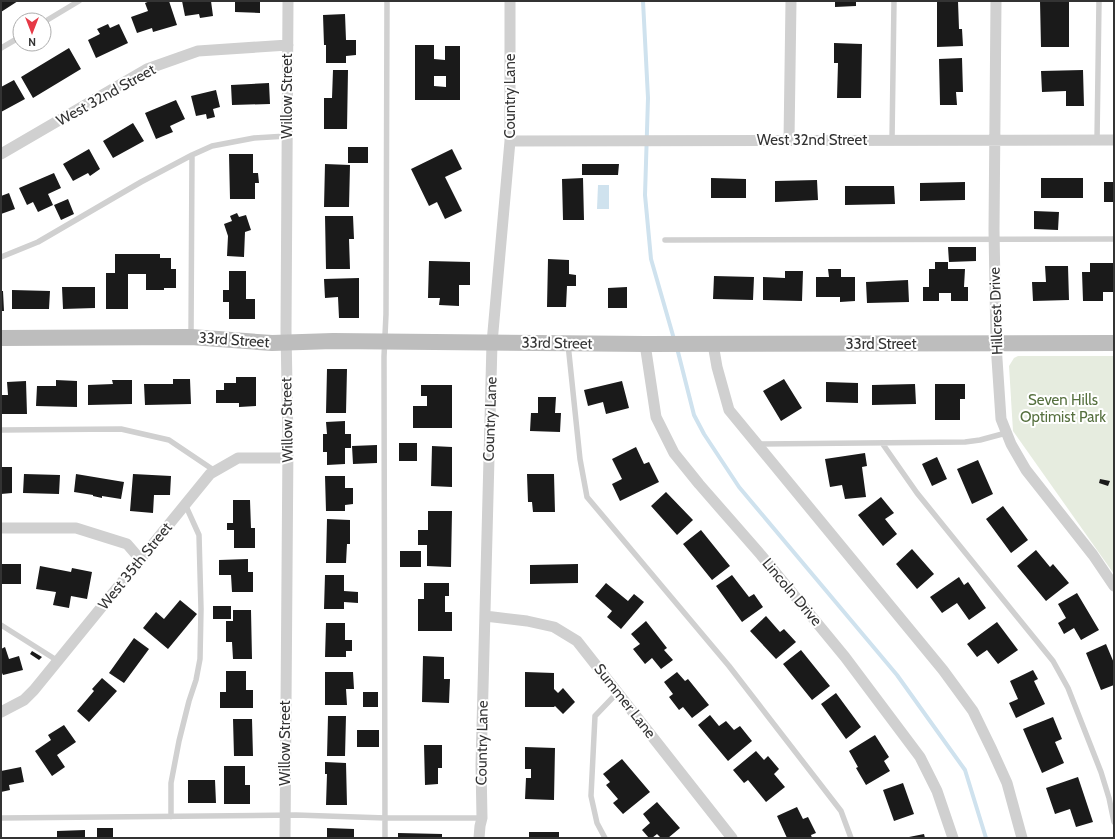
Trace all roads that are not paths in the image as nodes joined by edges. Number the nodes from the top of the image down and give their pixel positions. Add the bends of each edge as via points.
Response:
1 (79, 1) edge
2 (288, 1) edge
3 (387, 1) edge
4 (510, 1) edge
5 (791, 1) edge
6 (894, 1) edge
7 (996, 1) edge
8 (1099, 1) edge
9 (52, 17) edge
10 (12, 42) edge
11 (288, 45) junction
12 (1, 48) edge
13 (287, 136) junction
14 (789, 140) junction
15 (892, 140) junction
16 (995, 140) junction
17 (1097, 140) junction
18 (1114, 140) edge
19 (510, 141) junction
20 (1, 154) edge
21 (192, 155) junction
22 (994, 239) junction
23 (1114, 239) edge
24 (665, 240) dead end
25 (1, 257) edge
26 (191, 337) junction
27 (1, 338) edge
28 (286, 342) junction
29 (384, 342) junction
30 (492, 343) junction
31 (1114, 343) edge
32 (568, 344) junction
33 (652, 344) junction
34 (713, 344) junction
35 (996, 344) junction
36 (1, 430) edge
37 (1006, 432) junction
38 (882, 443) junction
39 (758, 444) junction
40 (287, 458) junction
41 (215, 472) junction
42 (185, 504) junction
43 (1, 528) edge
44 (140, 559) junction
45 (1114, 586) edge
46 (485, 616) junction
47 (1, 625) edge
48 (58, 661) junction
49 (618, 692) junction
50 (1, 712) edge
51 (285, 816) junction
52 (171, 817) junction
53 (1, 818) edge
54 (386, 818) junction
55 (482, 818) junction
56 (1114, 822) edge
57 (285, 838) edge
58 (385, 838) edge
59 (479, 838) edge
60 (605, 838) edge
61 (732, 838) edge
62 (852, 838) edge
63 (953, 838) edge
64 (1022, 838) edge

1 - 9 lane
2 - 11 street, Willow Street
3 - 29 lane
4 - 19 street, Country Lane
5 - 14 street
6 - 15 lane
7 - 16 street, Hillcrest Drive
8 - 17 lane
10 - 12 lane
11 - 13 street, Willow Street
11 - 20 street, West 32nd Street via 198,51 147,69
13 - 21 lane via 254,138 212,146
13 - 28 street, Willow Street
14 - 15 street, West 32nd Street
14 - 19 street, West 32nd Street
15 - 16 street, West 32nd Street
16 - 17 street, West 32nd Street
16 - 22 street, Hillcrest Drive
17 - 18 street, West 32nd Street
19 - 30 street, Country Lane
21 - 25 lane via 38,242
21 - 26 lane
22 - 23 lane
22 - 24 lane
22 - 35 street, Hillcrest Drive
26 - 27 street, 33rd Street
26 - 28 street, 33rd Street
28 - 29 street, 33rd Street
28 - 40 street, Willow Street
29 - 30 street, 33rd Street
29 - 54 lane
30 - 32 street, 33rd Street
30 - 46 street, Country Lane
31 - 35 street, 33rd Street
32 - 33 street, 33rd Street
32 - 62 lane via 580,459 587,497 729,666 841,811
33 - 34 street, 33rd Street
33 - 63 street, Lincoln Drive via 656,418 674,453 846,657 920,757 937,791
34 - 35 street, 33rd Street
34 - 39 street via 729,410
35 - 37 street, Hillcrest Drive via 1001,419
36 - 41 lane via 121,428 169,440
37 - 38 lane via 972,441
37 - 45 street, Hillcrest Drive via 1026,470 1093,555
38 - 39 lane
38 - 56 lane via 917,492 1053,661 1068,688 1101,772
39 - 64 street via 943,670 973,711 1007,783
40 - 41 street, West 35th Street via 238,458
40 - 51 street, Willow Street
41 - 42 street, West 35th Street via 210,474
42 - 44 street, West 35th Street
42 - 52 lane via 199,535 200,658 171,783
43 - 44 street via 76,528 127,544
44 - 48 street, West 35th Street
46 - 49 street, Summer Lane via 554,627 577,642
46 - 55 street, Country Lane
47 - 48 lane
48 - 50 street, West 35th Street via 24,700
49 - 60 lane via 595,716 591,796 596,822
49 - 61 street, Summer Lane
51 - 52 lane
51 - 54 lane
51 - 57 street, Willow Street
52 - 53 lane
54 - 55 lane
54 - 58 lane
55 - 59 street, Country Lane

